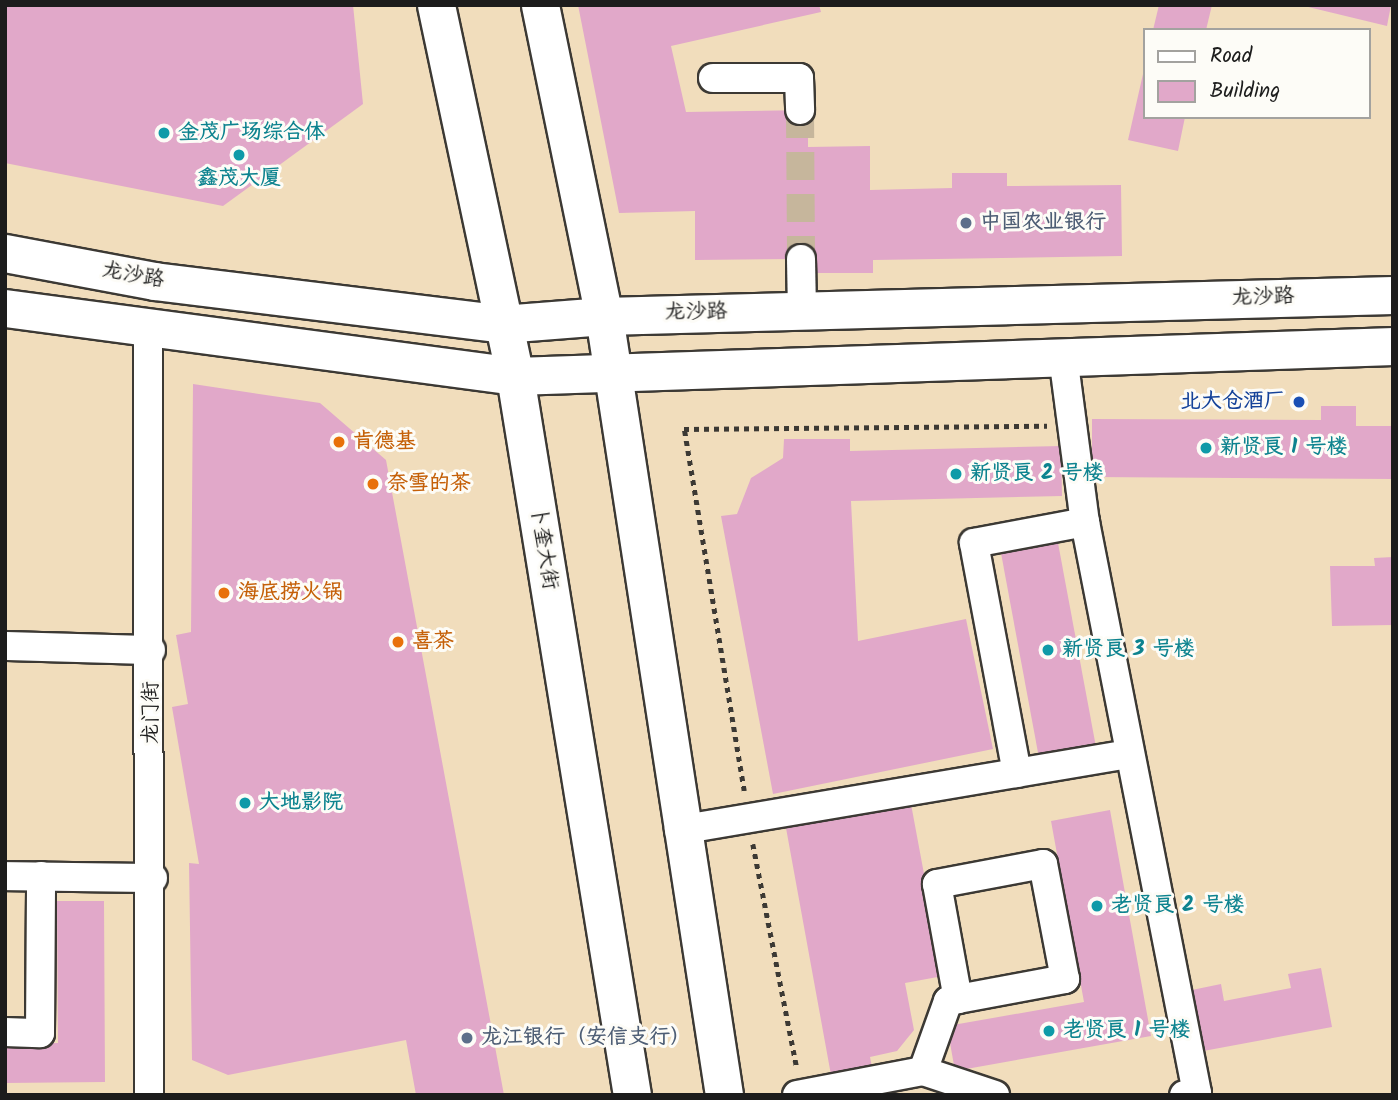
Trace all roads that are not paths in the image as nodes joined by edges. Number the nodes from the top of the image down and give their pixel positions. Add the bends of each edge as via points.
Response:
1 (436, 5) edge
2 (540, 5) edge
3 (713, 78) dead end
4 (800, 110) tunnel mouth
5 (5, 253) edge
6 (802, 259) tunnel mouth
7 (1393, 295) edge
8 (5, 308) edge
9 (802, 311) junction
10 (604, 316) junction
11 (502, 324) junction
12 (148, 331) junction
13 (1393, 346) edge
14 (1063, 356) junction
15 (611, 371) junction
16 (515, 376) junction
17 (1085, 522) junction
18 (5, 646) edge
19 (151, 650) junction
20 (1130, 754) junction
21 (1017, 773) junction
22 (679, 830) junction
23 (5, 876) edge
24 (41, 876) junction
25 (153, 878) junction
26 (958, 999) junction
27 (5, 1032) edge
28 (923, 1072) junction
29 (799, 1094) edge
30 (149, 1095) edge
31 (632, 1095) edge
32 (724, 1095) edge
33 (995, 1095) edge
34 (1184, 1095) edge

1 - 11 main road, 卜奎大街
2 - 10 main road
3 - 4 street via 799,78
5 - 11 main road, 龙沙路 via 154,281
6 - 9 street
7 - 9 main road, 龙沙路
8 - 12 main road
9 - 10 main road, 龙沙路
10 - 11 main road, 龙沙路
10 - 15 main road
11 - 16 main road, 卜奎大街
12 - 16 main road
12 - 19 street, 龙门街
13 - 14 main road
14 - 15 main road
14 - 17 street
15 - 16 main road
15 - 22 main road
16 - 31 main road, 卜奎大街
17 - 20 street
17 - 21 street via 974,542
18 - 19 street
19 - 25 street, 龙门街
20 - 21 street
20 - 34 street via 1197,1093
21 - 22 street
22 - 32 main road
23 - 24 street
24 - 25 street
24 - 27 street via 40,1032
25 - 30 street, 龙门街
26 - 26 street via 1065,979 1043,864 937,884
26 - 28 street via 948,1001
28 - 29 street
28 - 33 street

